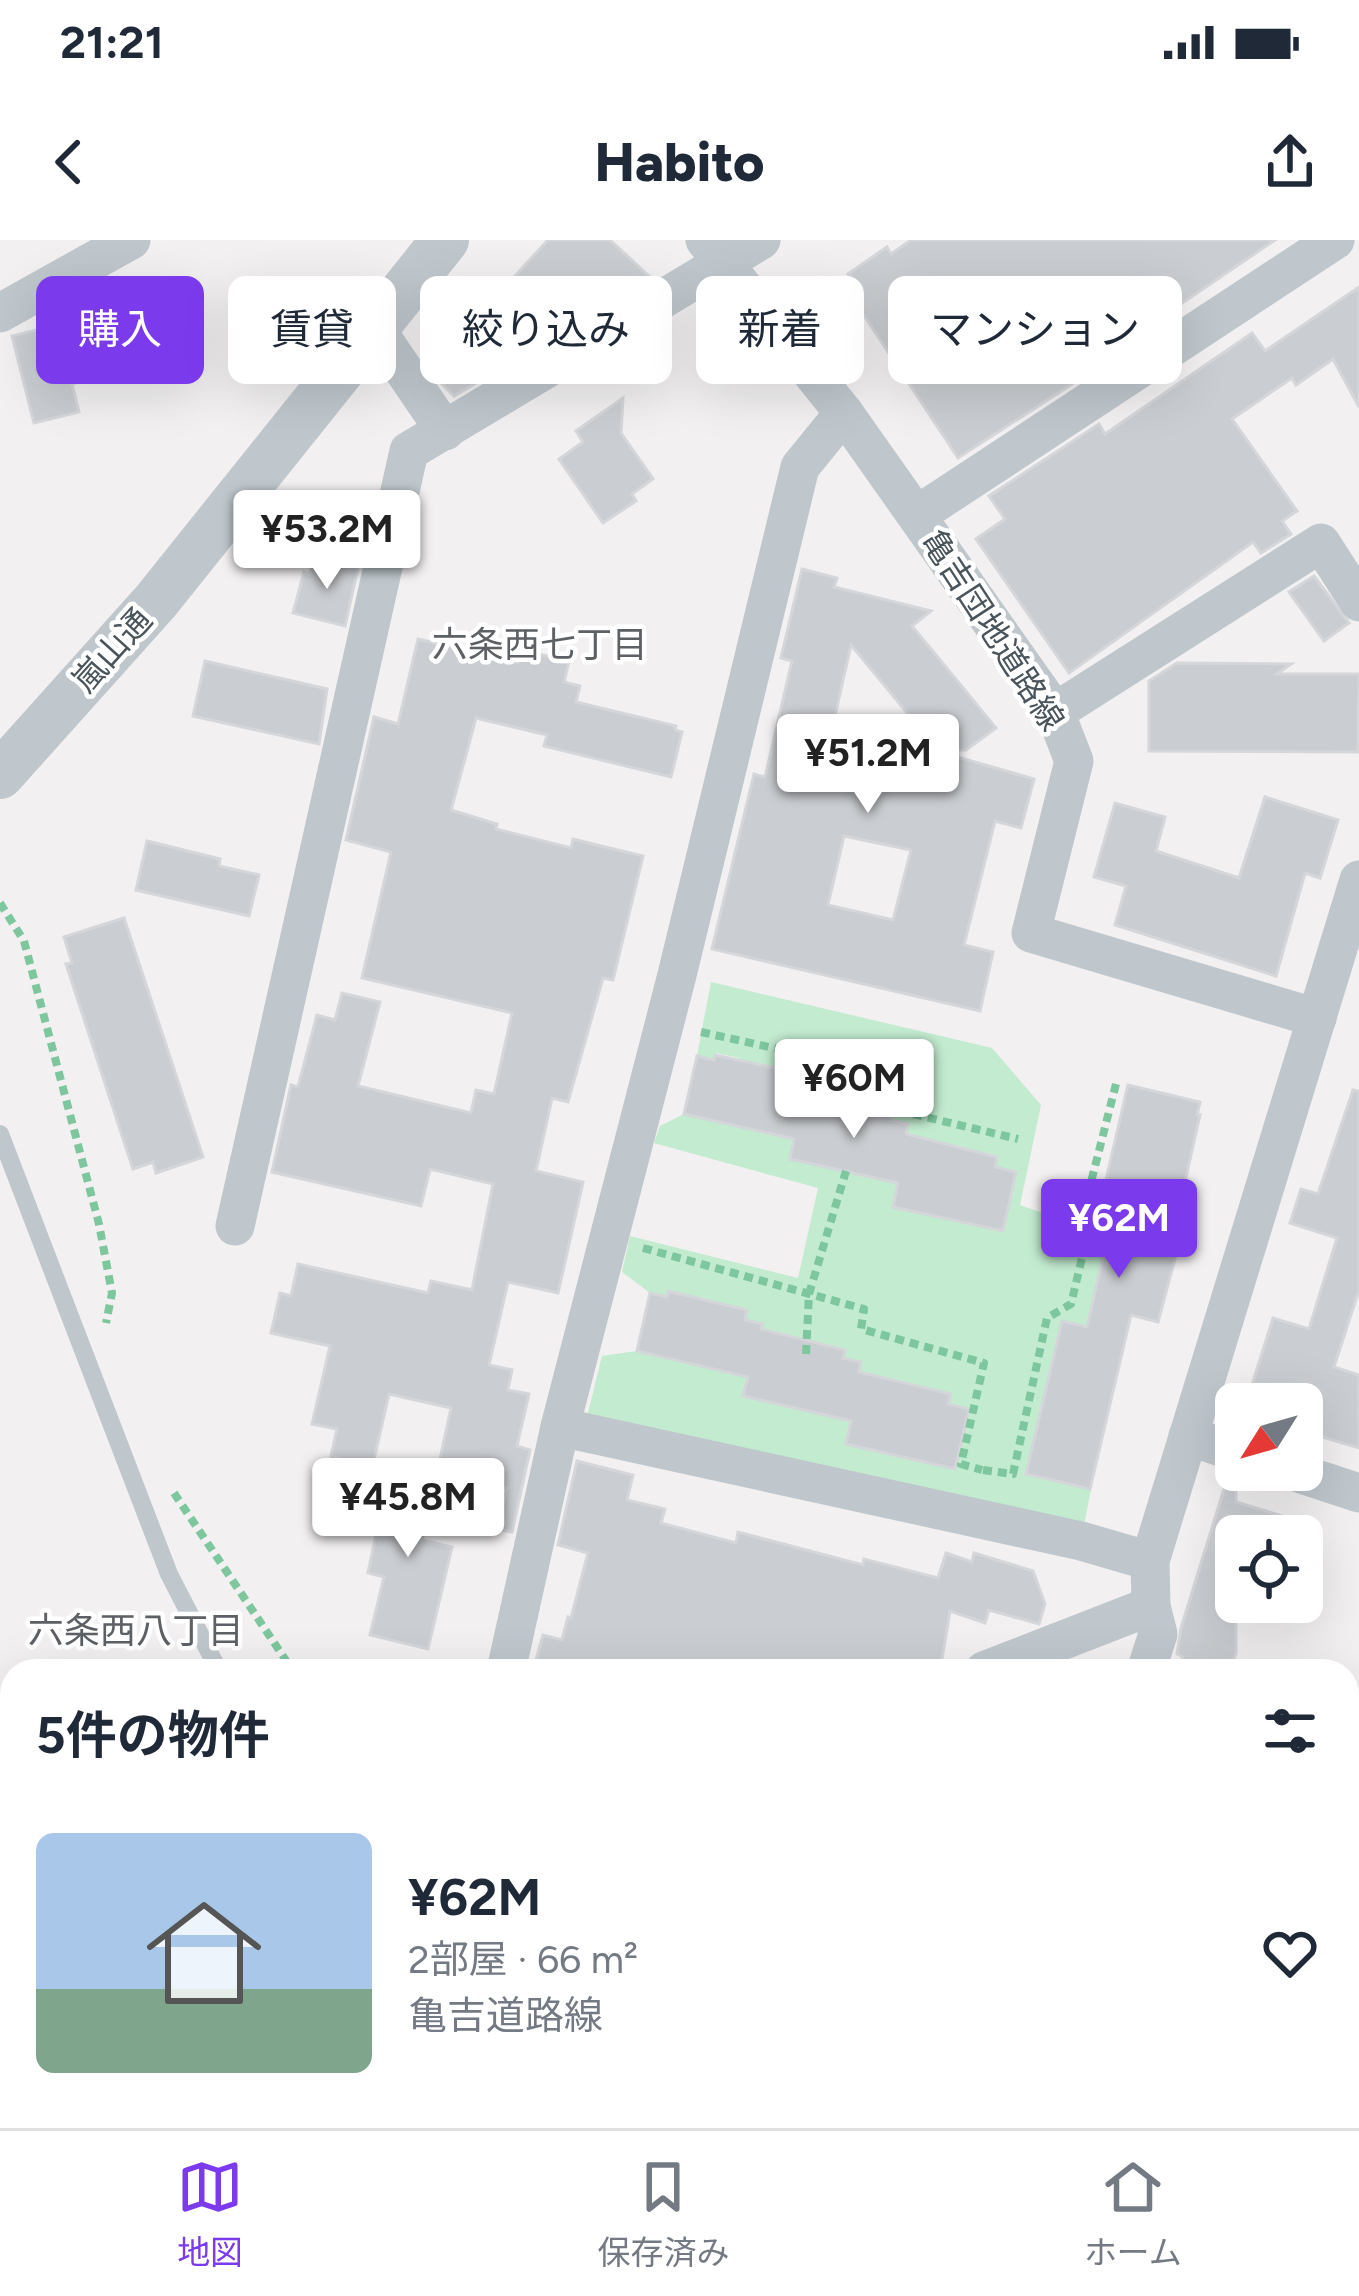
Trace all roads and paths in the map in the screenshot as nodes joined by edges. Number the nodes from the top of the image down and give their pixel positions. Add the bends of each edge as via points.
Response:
1 (131, 240) edge
2 (446, 240) edge
3 (761, 240) edge
4 (1335, 240) edge
5 (714, 251) edge
6 (396, 302) edge
7 (0, 313) edge
8 (396, 359) edge
9 (330, 384) edge
10 (844, 413) junction
11 (445, 431) junction
12 (917, 515) junction
13 (1359, 602) edge
14 (1055, 712) junction
15 (0, 775) edge
16 (1359, 880) edge
17 (0, 903) edge
18 (1317, 1018) junction
19 (664, 1023) junction
20 (1116, 1084) dead end
21 (0, 1134) edge
22 (1018, 1139) dead end
23 (846, 1171) dead end
24 (235, 1226) dead end
25 (608, 1239) junction
26 (809, 1294) junction
27 (806, 1354) dead end
28 (94, 1374) junction
29 (560, 1427) junction
30 (1188, 1436) junction
31 (1215, 1445) edge
32 (982, 1470) junction
33 (1323, 1481) edge
34 (170, 1488) dead end
35 (1359, 1493) edge
36 (972, 1518) junction
37 (1150, 1562) junction
38 (1151, 1606) junction
39 (213, 1659) edge
40 (285, 1659) edge
41 (509, 1659) edge
42 (1015, 1659) edge
43 (1150, 1659) edge

1 - 7 street
2 - 6 street, 嵐山通
3 - 5 street
4 - 12 street
5 - 10 street, 亀吉団地道路線
5 - 11 street
8 - 11 street
9 - 15 street, 嵐山通 via 156,601
10 - 12 street, 亀吉団地道路線
10 - 19 street via 800,467
11 - 24 street via 409,451
12 - 14 street, 亀吉団地道路線
13 - 14 street via 1321,543
14 - 18 street, 亀吉団地道路線 via 1074,761 1031,934
16 - 18 street
17 - 28 path via 24,941 99,1224 112,1293
18 - 30 street
19 - 22 path via 810,1056 807,1069 899,1094 896,1110
19 - 25 street
20 - 32 path via 1071,1304 1047,1318 1012,1474
21 - 28 lane
23 - 26 path
25 - 26 path
25 - 29 street
26 - 27 path
26 - 32 path via 864,1309 861,1329 984,1363 962,1464
28 - 39 lane via 169,1574
29 - 36 street
29 - 41 street
30 - 31 street
30 - 37 street
32 - 36 path
33 - 35 street
34 - 40 path
36 - 37 street
37 - 38 street
38 - 42 street
38 - 43 street via 1158,1634

